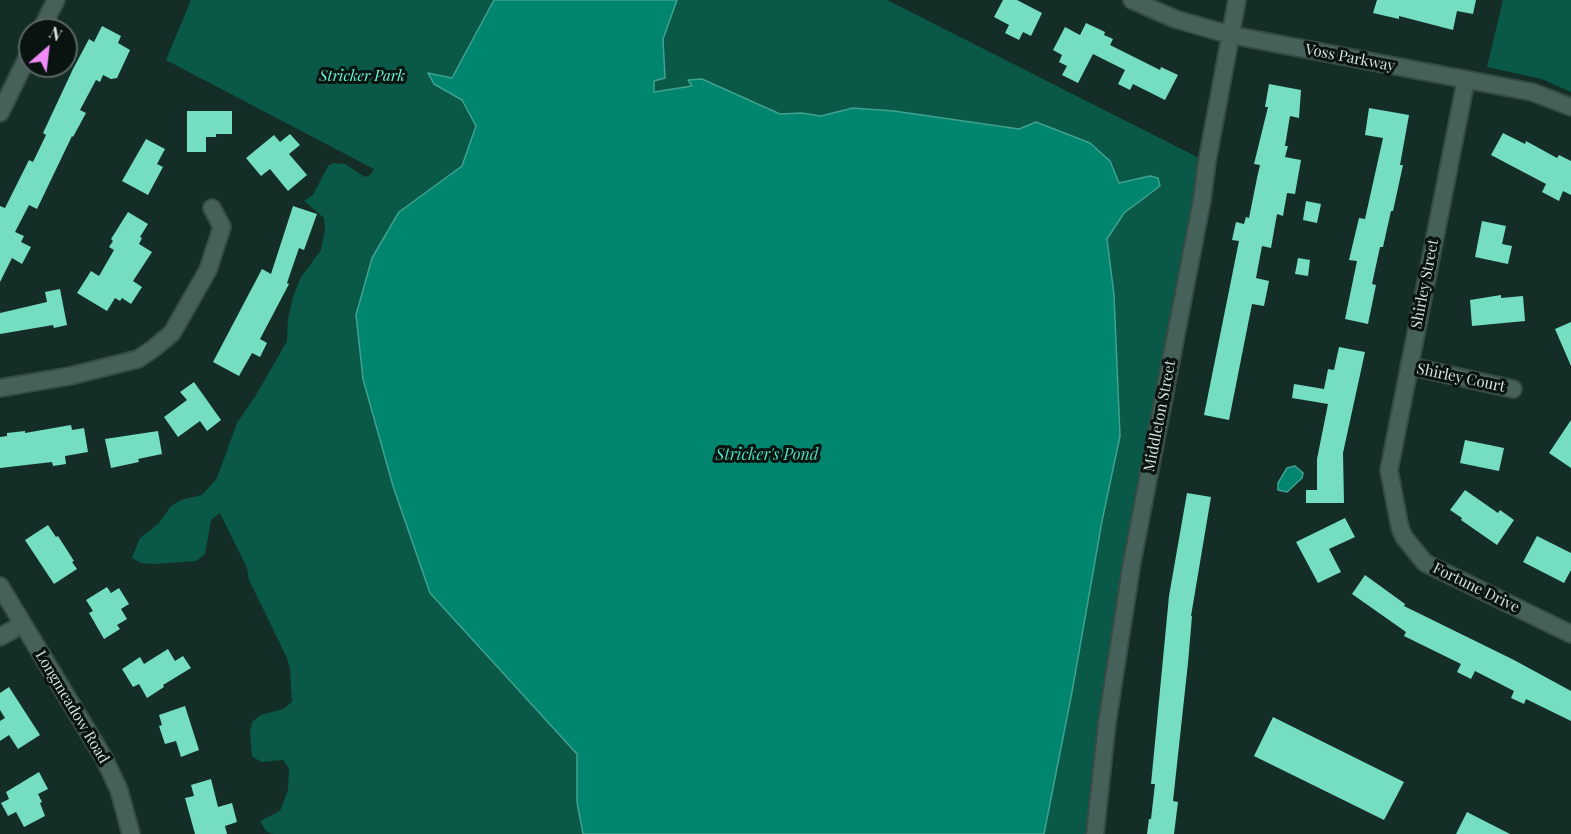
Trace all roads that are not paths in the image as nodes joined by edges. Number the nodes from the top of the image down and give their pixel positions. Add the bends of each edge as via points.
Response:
1 (1132, 0) edge
2 (1237, 0) edge
3 (52, 1) edge
4 (46, 18) edge
5 (1231, 35) junction
6 (18, 76) edge
7 (1466, 80) junction
8 (1571, 107) edge
9 (0, 113) edge
10 (212, 208) dead end
11 (1409, 366) junction
12 (0, 388) edge
13 (1513, 389) dead end
14 (1392, 488) joint
15 (0, 586) edge
16 (23, 624) junction
17 (1571, 634) edge
18 (0, 637) edge
19 (131, 834) edge
20 (1095, 834) edge

1 - 5 street, Voss Parkway via 1175,19
2 - 5 street, Middleton Street
3 - 4 street
5 - 7 street, Voss Parkway
5 - 20 street, Middleton Street via 1132,562 1107,723
6 - 9 street
7 - 8 street, Voss Parkway via 1532,92
7 - 11 street, Shirley Street
10 - 12 street via 222,227 208,270 172,333 138,359
11 - 13 street, Shirley Court
11 - 14 street, Shirley Street via 1389,471
14 - 17 street, Fortune Drive via 1400,528 1425,563
15 - 16 street, Longmeadow Road
16 - 18 street
16 - 19 street, Longmeadow Road via 105,760 119,790

